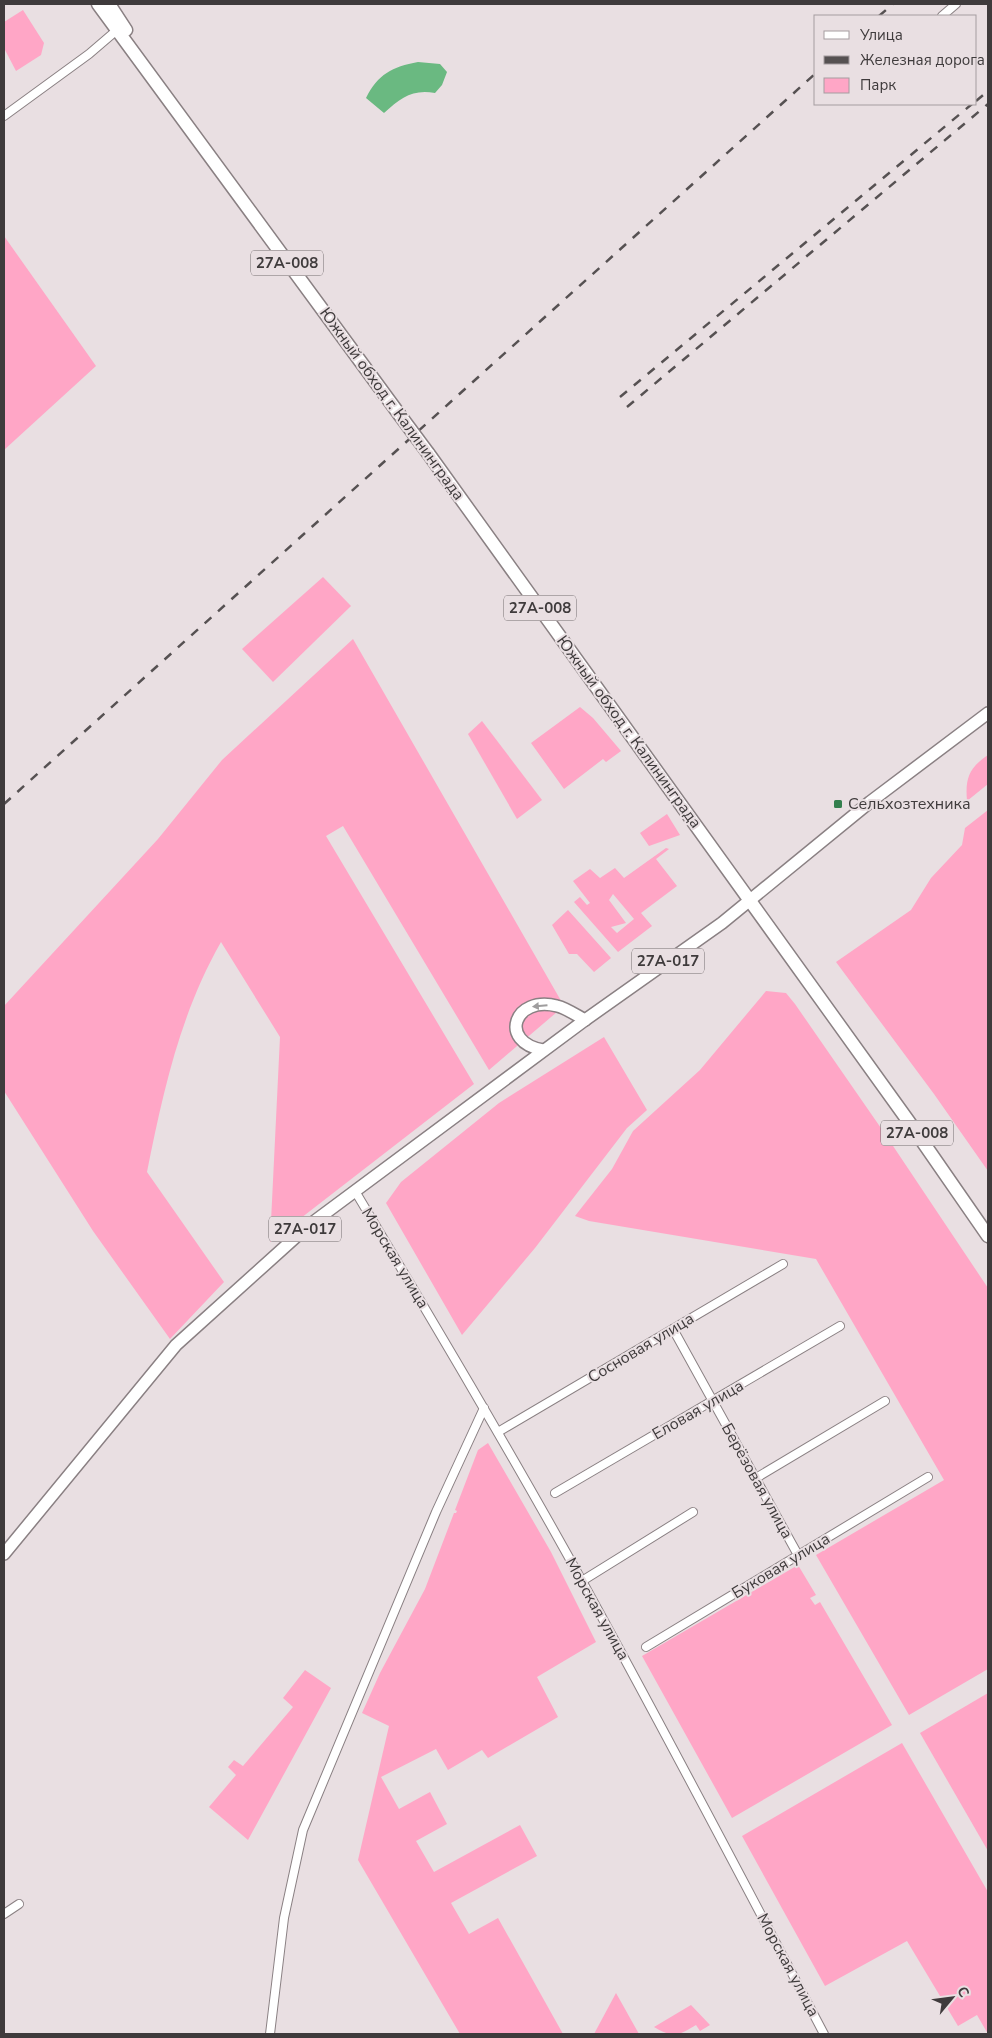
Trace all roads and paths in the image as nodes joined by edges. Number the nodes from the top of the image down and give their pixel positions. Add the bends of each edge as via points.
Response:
1 (98, 4) edge
2 (110, 4) edge
3 (115, 4) edge
4 (956, 4) edge
5 (943, 15) edge
6 (123, 32) junction
7 (4, 116) edge
8 (988, 713) edge
9 (749, 900) junction
10 (585, 1020) junction
11 (543, 1050) junction
12 (355, 1191) junction
13 (988, 1236) edge
14 (783, 1264) dead end
15 (840, 1326) dead end
16 (672, 1329) junction
17 (713, 1401) junction
18 (885, 1401) dead end
19 (484, 1408) junction
20 (498, 1432) junction
21 (928, 1477) dead end
22 (756, 1478) junction
23 (555, 1493) dead end
24 (693, 1512) dead end
25 (4, 1554) edge
26 (798, 1555) junction
27 (582, 1581) junction
28 (646, 1647) dead end
29 (19, 1904) dead end
30 (4, 1914) edge
31 (270, 2034) edge
32 (824, 2034) edge

1 - 6 highway, Южный обход г. Калининграда / 27А-008
2 - 6 highway
3 - 6 main road, 27А-008
4 - 5 street
6 - 7 street
6 - 9 highway, Южный обход г. Калининграда / 27А-008, bridge via 176,111 428,453
8 - 9 main road, 27А-017 via 870,802
9 - 10 main road, 27А-017
9 - 13 highway, Южный обход г. Калининграда / 27А-008
10 - 11 main road, 27А-017
10 -> 11 main road via 558,1006 545,1004 523,1011 516,1025 518,1036 524,1045
11 - 12 main road, 27А-017
12 - 19 street, Морская улица
12 - 25 main road, 27А-017 via 308,1226 176,1345
14 - 16 street, Сосновая улица
15 - 17 street, Еловая улица
16 - 17 street, Берёзовая улица
16 - 20 street, Сосновая улица
17 - 22 street, Берёзовая улица
17 - 23 street, Еловая улица
18 - 22 street
19 - 20 street, Морская улица
19 - 31 street via 432,1521 303,1830 284,1918
20 - 27 street, Морская улица
21 - 26 street, Буковая улица
22 - 26 street, Берёзовая улица
24 - 27 street
26 - 28 street, Буковая улица
27 - 32 street, Морская улица
29 - 30 street

